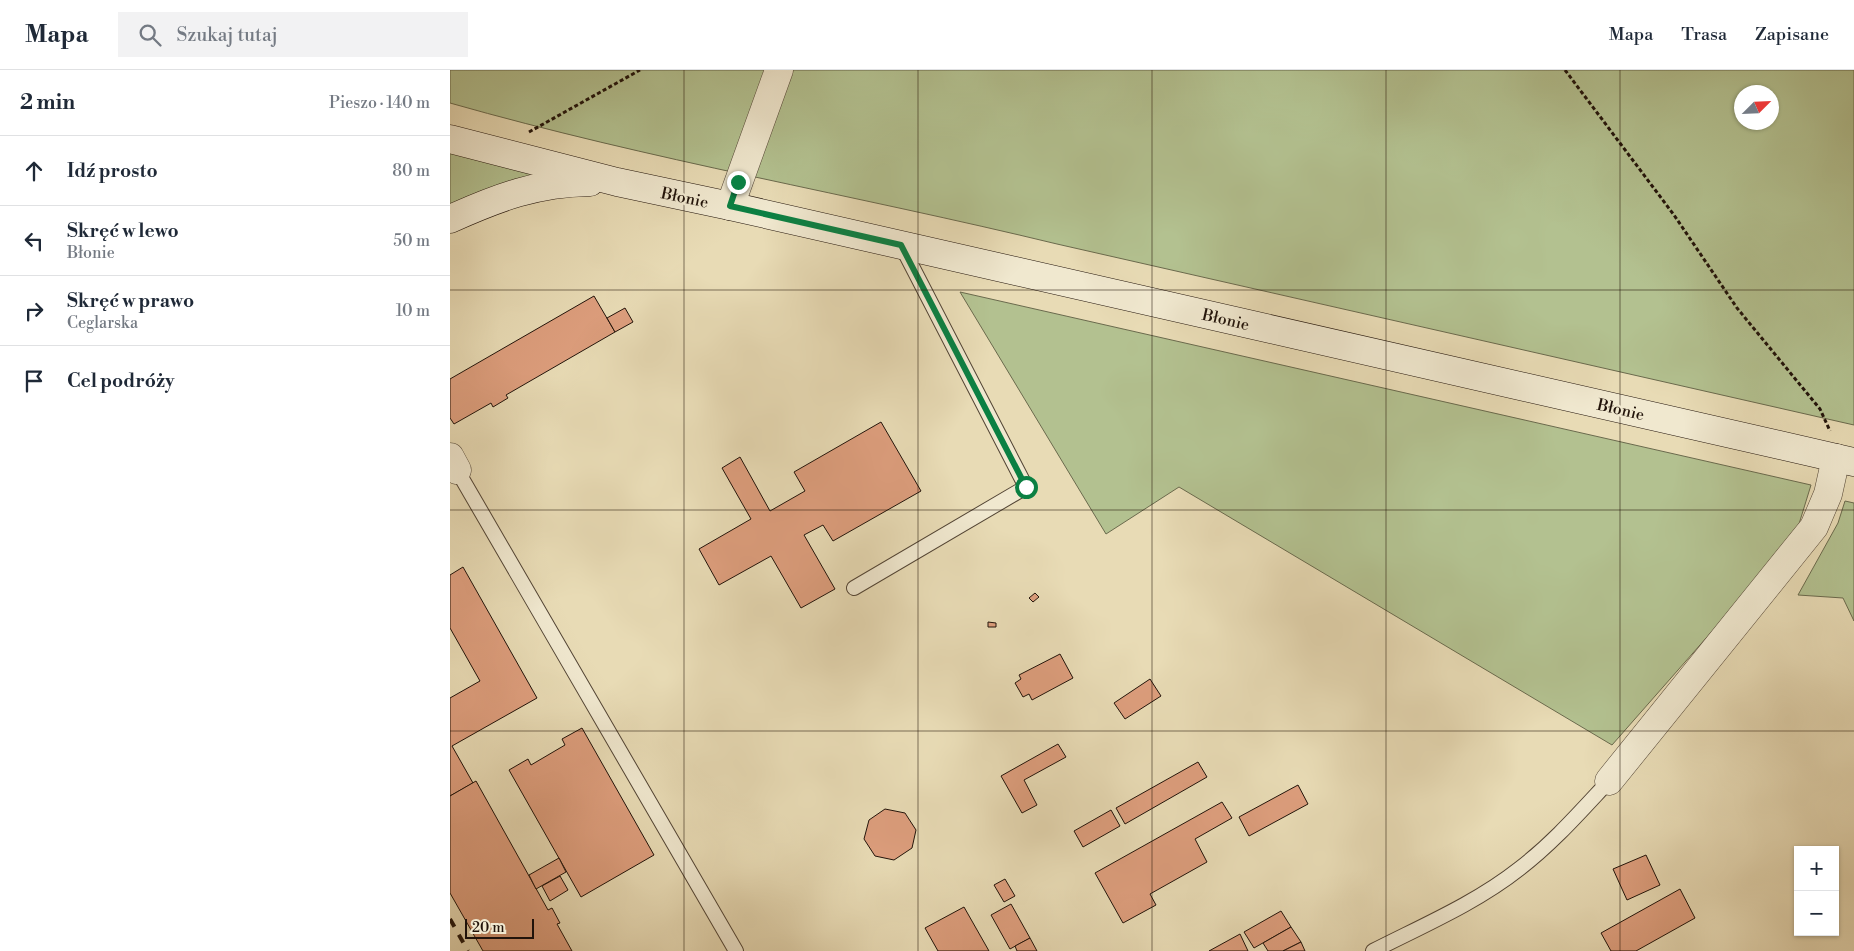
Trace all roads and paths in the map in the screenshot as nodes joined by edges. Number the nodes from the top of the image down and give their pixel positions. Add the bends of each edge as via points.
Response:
1 (640, 70) edge
2 (779, 70) edge
3 (1565, 70) edge
4 (526, 134) dead end
5 (450, 140) edge
6 (616, 182) junction
7 (730, 206) junction
8 (450, 220) edge
9 (901, 245) junction
10 (1845, 460) edge
11 (452, 467) edge
12 (854, 588) dead end
13 (1609, 781) joint
14 (736, 951) edge
15 (1373, 951) edge

1 - 4 path
2 - 7 street
3 - 10 path via 1674,215 1736,308 1820,408
5 - 6 street, Błonie
6 - 7 street, Błonie
6 - 8 street, Błonie via 567,182 534,187 495,199
7 - 9 street, Błonie
9 - 10 street, Błonie
9 - 12 lane via 1026,487
10 - 13 street via 1814,527
11 - 14 lane
13 - 15 lane via 1565,829 1518,871 1456,909

